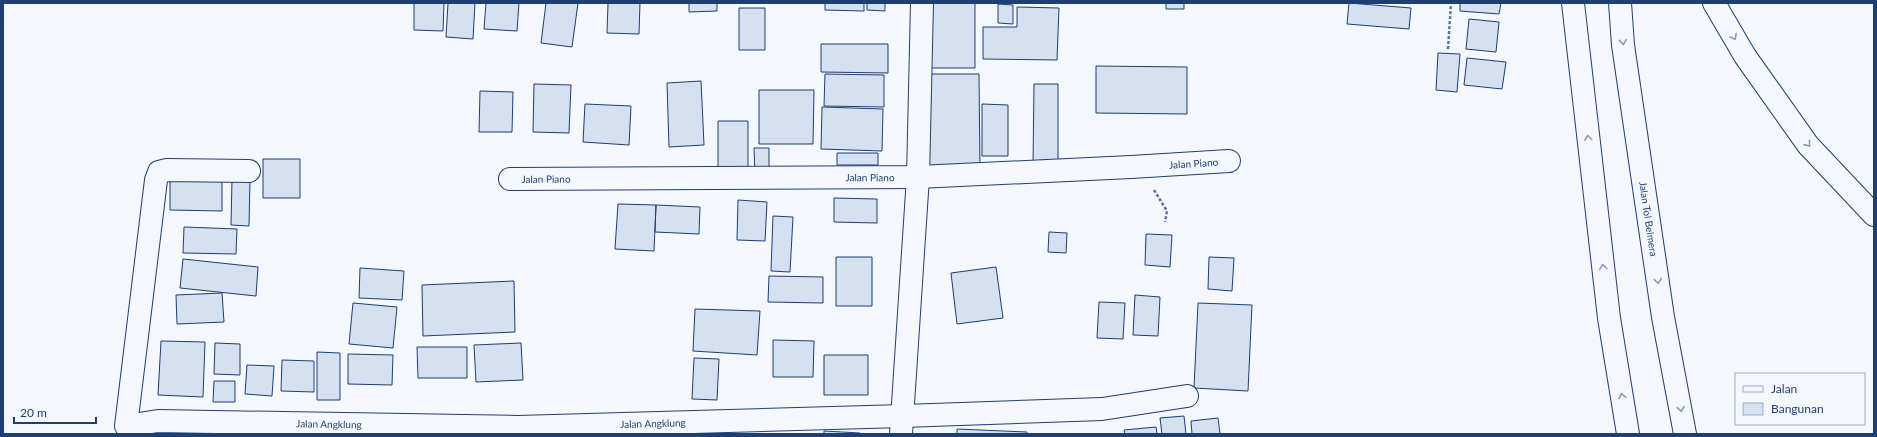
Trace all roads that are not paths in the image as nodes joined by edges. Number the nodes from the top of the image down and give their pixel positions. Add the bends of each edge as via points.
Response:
1 (922, 3) edge
2 (1573, 3) edge
3 (1620, 3) edge
4 (1714, 3) edge
5 (1230, 161) dead end
6 (249, 171) dead end
7 (918, 177) junction
8 (510, 179) dead end
9 (1874, 215) edge
10 (1187, 396) dead end
11 (902, 425) edge
12 (518, 430) edge
13 (1628, 434) edge
14 (1685, 434) edge

1 - 7 main road
13 -> 2 main road via 1609,318
3 -> 14 main road, Jalan Tol Belmera via 1623,45 1662,310
4 -> 9 main road via 1745,56 1808,145
5 - 7 main road, Jalan Piano
6 - 12 main road, Jalan Angklung via 159,172 126,426 158,421
7 - 8 main road, Jalan Piano
7 - 11 main road
10 - 11 main road, Jalan Angklung via 1102,408
11 - 12 main road, Jalan Angklung

